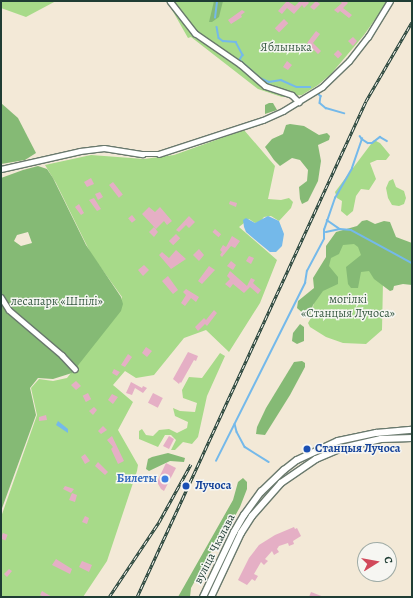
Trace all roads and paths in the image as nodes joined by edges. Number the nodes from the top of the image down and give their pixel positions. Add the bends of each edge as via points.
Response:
1 (170, 1) edge
2 (390, 1) edge
3 (299, 102) junction
4 (1, 169) edge
5 (1, 297) edge
6 (75, 369) dead end
7 (412, 430) edge
8 (412, 438) edge
9 (261, 492) junction
10 (267, 498) junction
11 (203, 597) edge
12 (211, 597) edge

1 - 3 street via 195,33 240,64 265,86 292,95
2 - 3 street via 368,37 349,61 322,87
3 - 4 street via 263,120 159,154 104,148
5 - 6 street via 9,310
7 - 9 main road, вуліца Чкалава via 376,433 318,449 297,460
8 - 10 main road, вуліца Чкалава via 381,439 324,454 289,477
9 - 10 street
9 - 11 main road, вуліца Чкалава via 234,532
10 - 12 main road, вуліца Чкалава via 241,533

